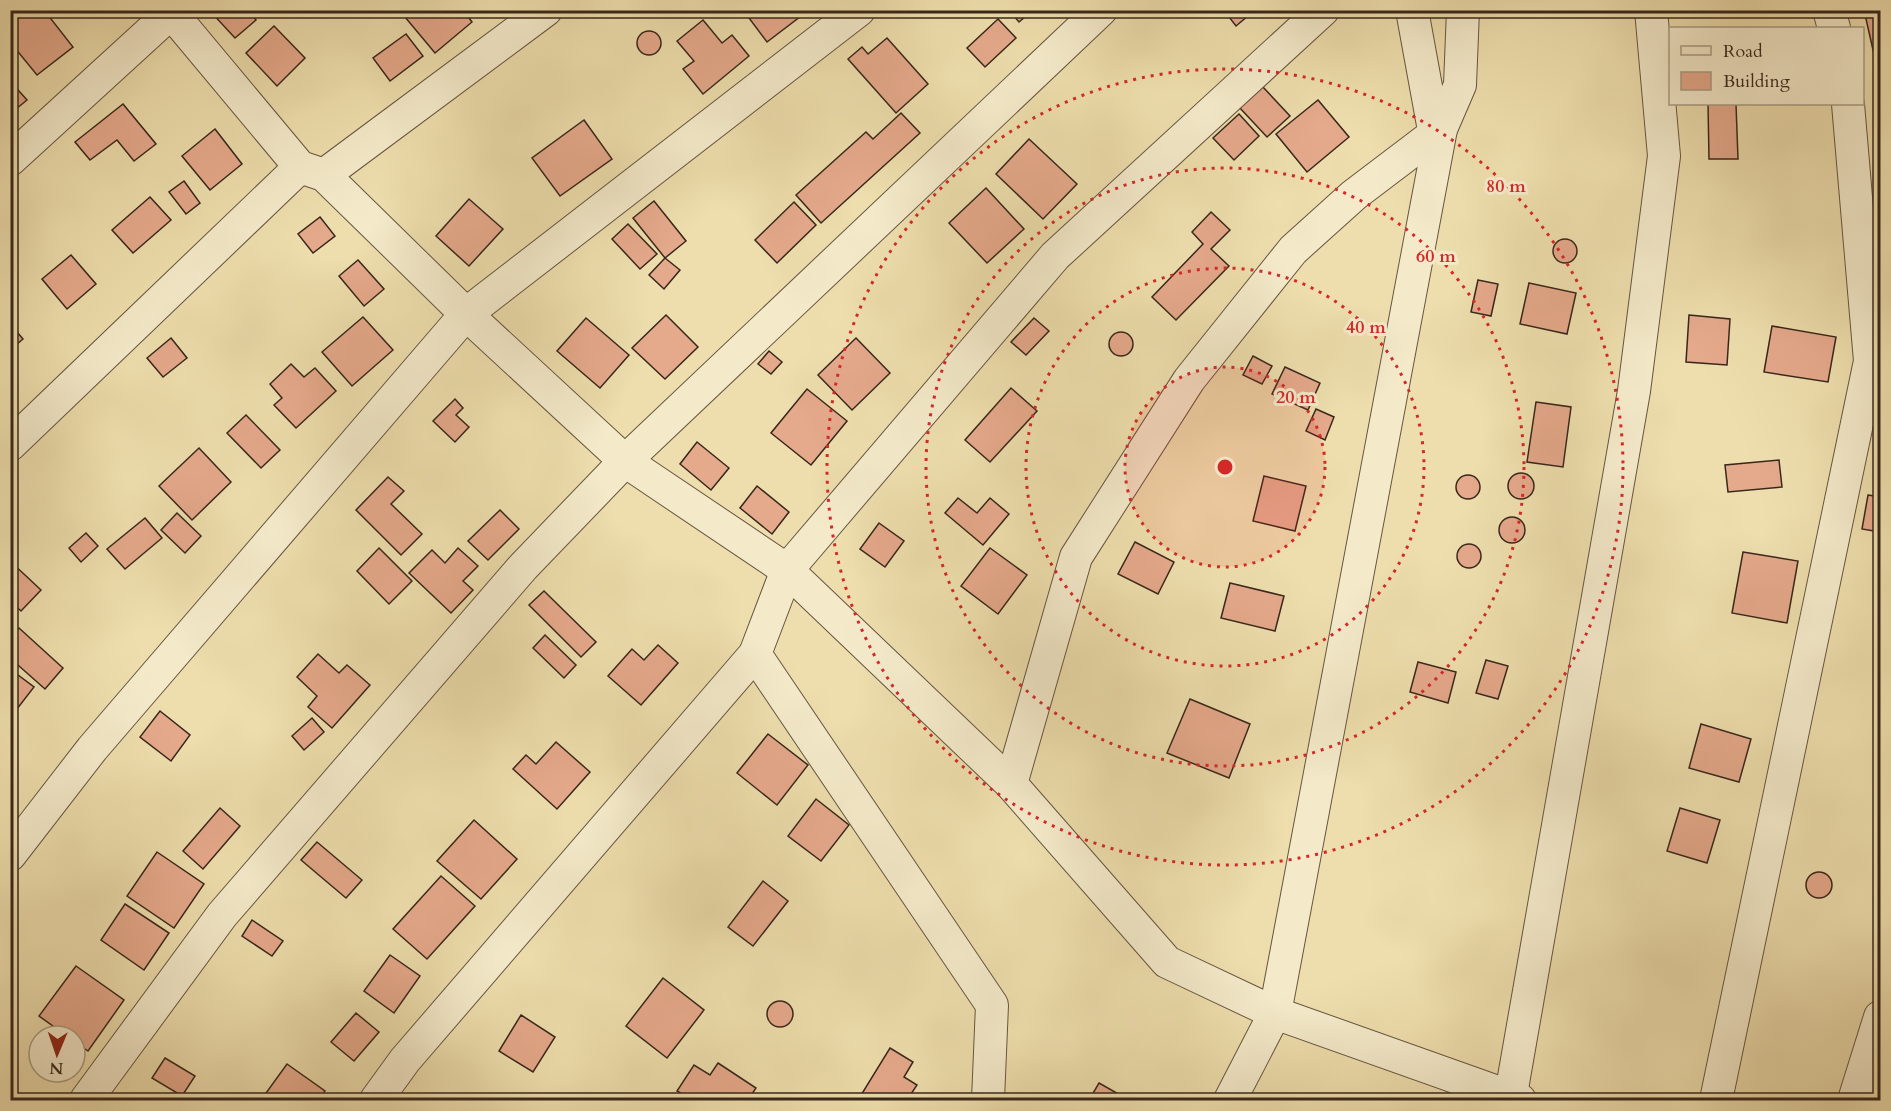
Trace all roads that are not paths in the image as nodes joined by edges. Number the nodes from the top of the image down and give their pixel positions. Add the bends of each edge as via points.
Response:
1 (546, 10) edge
2 (859, 10) edge
3 (1101, 10) edge
4 (1323, 10) edge
5 (1412, 10) edge
6 (1463, 10) edge
7 (1652, 10) edge
8 (1829, 10) edge
9 (172, 11) edge
10 (1834, 27) edge
11 (1848, 105) edge
12 (1441, 129) junction
13 (10, 160) edge
14 (312, 171) junction
15 (466, 314) junction
16 (10, 445) edge
17 (625, 460) junction
18 (788, 570) junction
19 (755, 654) junction
20 (1011, 784) junction
21 (10, 855) edge
22 (1275, 1013) junction
23 (1881, 1017) edge
24 (1513, 1099) edge
25 (86, 1101) edge
26 (376, 1101) edge
27 (988, 1101) edge
28 (1230, 1101) edge
29 (1716, 1101) edge
30 (1854, 1101) edge

1 - 14 street
2 - 15 street
3 - 17 street
4 - 18 street via 1055,256
5 - 12 street via 1433,125
6 - 12 street via 1460,85
7 - 24 street via 1664,156 1634,391
8 - 10 street
9 - 13 street
9 - 14 street
11 - 29 street via 1870,361
12 - 20 street via 1354,195 1293,250 1189,380 1076,557
12 - 22 street
14 - 15 street
14 - 16 street
15 - 17 street
15 - 21 street via 93,749
17 - 18 street
17 - 25 street via 523,567 222,915
18 - 19 street
18 - 20 street
19 - 26 street via 405,1060
19 - 27 street via 992,1005
20 - 22 street via 1167,962
22 - 24 street
22 - 28 street
23 - 30 street

